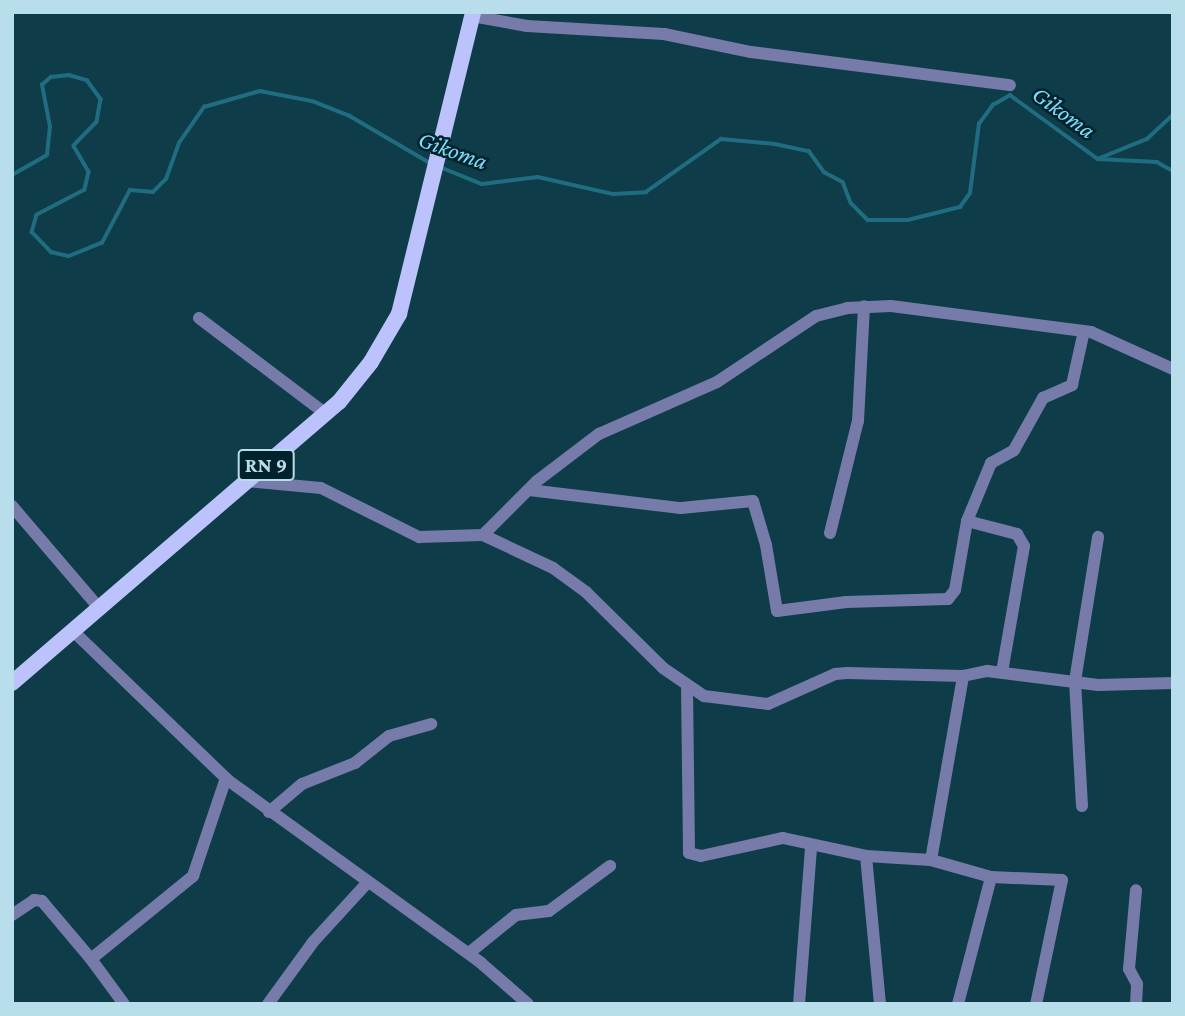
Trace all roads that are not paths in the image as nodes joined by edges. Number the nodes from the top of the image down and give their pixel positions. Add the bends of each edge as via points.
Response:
1 (473, 14) edge
2 (1010, 85) dead end
3 (863, 306) junction
4 (200, 318) dead end
5 (1084, 331) junction
6 (1173, 369) edge
7 (326, 414) junction
8 (246, 481) junction
9 (529, 490) junction
10 (12, 506) edge
11 (967, 520) junction
12 (830, 533) dead end
13 (483, 535) junction
14 (1098, 537) dead end
15 (100, 609) junction
16 (73, 631) junction
17 (1002, 672) junction
18 (962, 677) junction
19 (1075, 681) junction
20 (12, 683) edge
21 (1173, 683) edge
22 (687, 687) junction
23 (431, 724) dead end
24 (226, 778) junction
25 (1082, 806) dead end
26 (269, 812) junction
27 (811, 847) junction
28 (866, 856) junction
29 (931, 860) junction
30 (610, 866) dead end
31 (990, 877) junction
32 (368, 883) junction
33 (1136, 890) dead end
34 (12, 915) edge
35 (469, 953) junction
36 (91, 959) junction
37 (124, 1004) edge
38 (268, 1004) edge
39 (528, 1004) edge
40 (799, 1004) edge
41 (880, 1004) edge
42 (958, 1004) edge
43 (1036, 1004) edge
44 (1136, 1004) edge

1 - 2 street via 527,26 664,34 751,52
1 - 7 main road, RN 9 via 398,314 371,362
3 - 5 street via 953,317 1002,317
3 - 9 street via 825,311 717,382 599,434
3 - 12 street via 858,421
4 - 7 street
5 - 6 street via 1113,339
5 - 11 street via 1072,385 1043,398 1014,450 991,463
7 - 8 main road, RN 9
8 - 13 street via 321,488 419,537
8 - 15 main road, RN 9
9 - 11 street via 681,508 753,501 777,611 854,601 948,599 955,590
9 - 13 street
10 - 15 street
11 - 17 street via 1017,534 1023,541
13 - 22 street via 553,568 586,592
14 - 19 street
15 - 16 main road, RN 9
16 - 20 main road, RN 9
16 - 24 street
17 - 18 street
17 - 19 street
18 - 22 street via 835,674 768,704 704,696
18 - 29 street
19 - 21 street via 1098,685
19 - 25 street
22 - 27 street via 689,853 701,856 783,838
23 - 26 street via 389,736 355,763 302,784
24 - 26 street
24 - 36 street via 193,876
26 - 32 street
27 - 28 street
27 - 40 street
28 - 29 street
28 - 41 street
29 - 31 street
30 - 35 street via 549,911 516,915
31 - 42 street
31 - 43 street via 1062,880
32 - 35 street
32 - 38 street via 313,942
33 - 44 street via 1129,969 1137,984
34 - 36 street via 34,900 42,901
35 - 39 street
36 - 37 street

